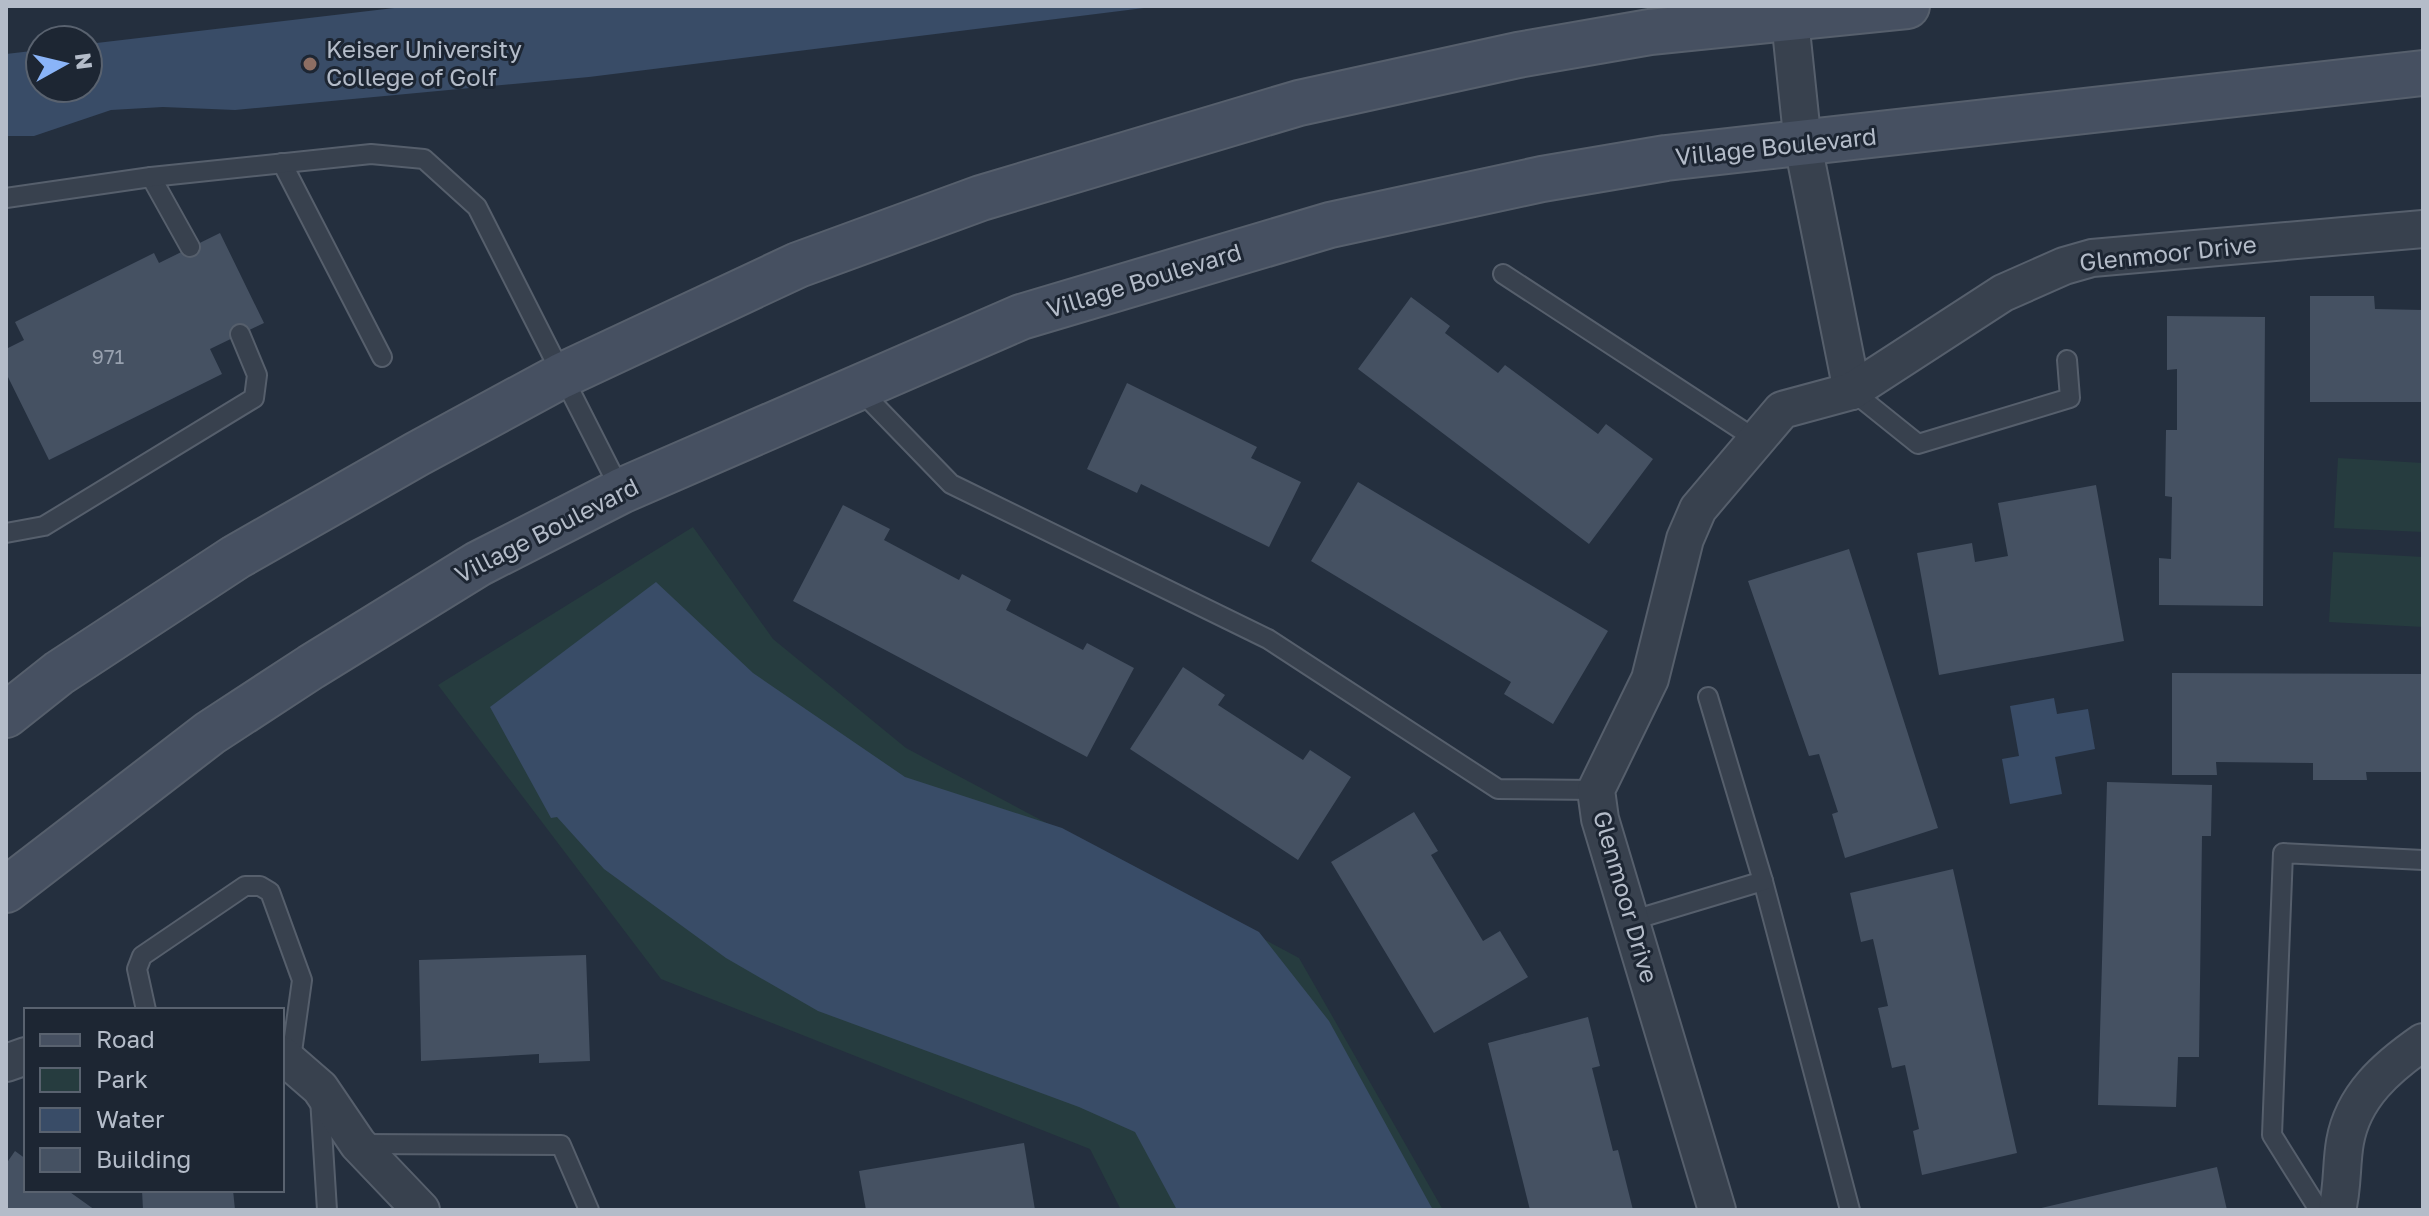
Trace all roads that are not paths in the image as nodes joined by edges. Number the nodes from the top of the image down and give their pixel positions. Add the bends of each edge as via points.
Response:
1 (1907, 6) edge
2 (1790, 20) junction
3 (2423, 73) edge
4 (1803, 145) junction
5 (282, 163) junction
6 (151, 177) junction
7 (6, 198) edge
8 (2423, 229) edge
9 (190, 247) dead end
10 (1503, 274) dead end
11 (240, 334) dead end
12 (382, 357) dead end
13 (2067, 360) dead end
14 (561, 376) junction
15 (858, 388) junction
16 (1852, 391) junction
17 (1757, 440) junction
18 (621, 491) junction
19 (6, 533) edge
20 (1708, 697) dead end
21 (6, 715) edge
22 (1596, 790) junction
23 (2423, 860) edge
24 (1763, 881) junction
25 (6, 890) edge
26 (1630, 921) junction
27 (146, 1008) edge
28 (2423, 1042) edge
29 (286, 1057) edge
30 (320, 1088) junction
31 (358, 1144) junction
32 (327, 1210) edge
33 (421, 1210) edge
34 (589, 1210) edge
35 (1717, 1210) edge
36 (1850, 1210) edge
37 (2319, 1210) edge
38 (2337, 1210) edge

1 - 2 street
2 - 4 street
2 - 14 street via 1650,32 1299,103 981,198 826,254
3 - 4 street, Village Boulevard
4 - 15 street, Village Boulevard via 1666,158 1330,225 1021,317
4 - 16 street
5 - 6 lane
5 - 12 lane
5 - 14 lane via 371,154 424,159 477,207
6 - 7 lane
6 - 9 lane
8 - 16 street, Glenmoor Drive via 2092,258 2003,293
10 - 17 lane
11 - 19 lane via 257,375 254,398 44,526
13 - 16 lane via 2070,398 1918,444
14 - 18 lane
14 - 21 street via 236,557 59,673
15 - 18 street, Village Boulevard
15 - 22 lane via 951,484 1268,639 1498,789
16 - 17 street, Glenmoor Drive via 1782,410
17 - 22 street, Glenmoor Drive via 1698,509 1685,539 1650,679
18 - 25 street, Village Boulevard via 478,564 298,675 210,733
20 - 24 lane
22 - 26 street, Glenmoor Drive
23 - 37 lane via 2283,853 2272,1135
24 - 26 lane
24 - 36 lane
26 - 35 street, Glenmoor Drive
27 - 29 lane via 137,969 142,956 245,886 260,886 270,892 302,980
28 - 38 street via 2389,1066 2355,1113 2345,1141
29 - 30 street
30 - 31 street
30 - 32 lane
31 - 33 street
31 - 34 lane via 561,1145

